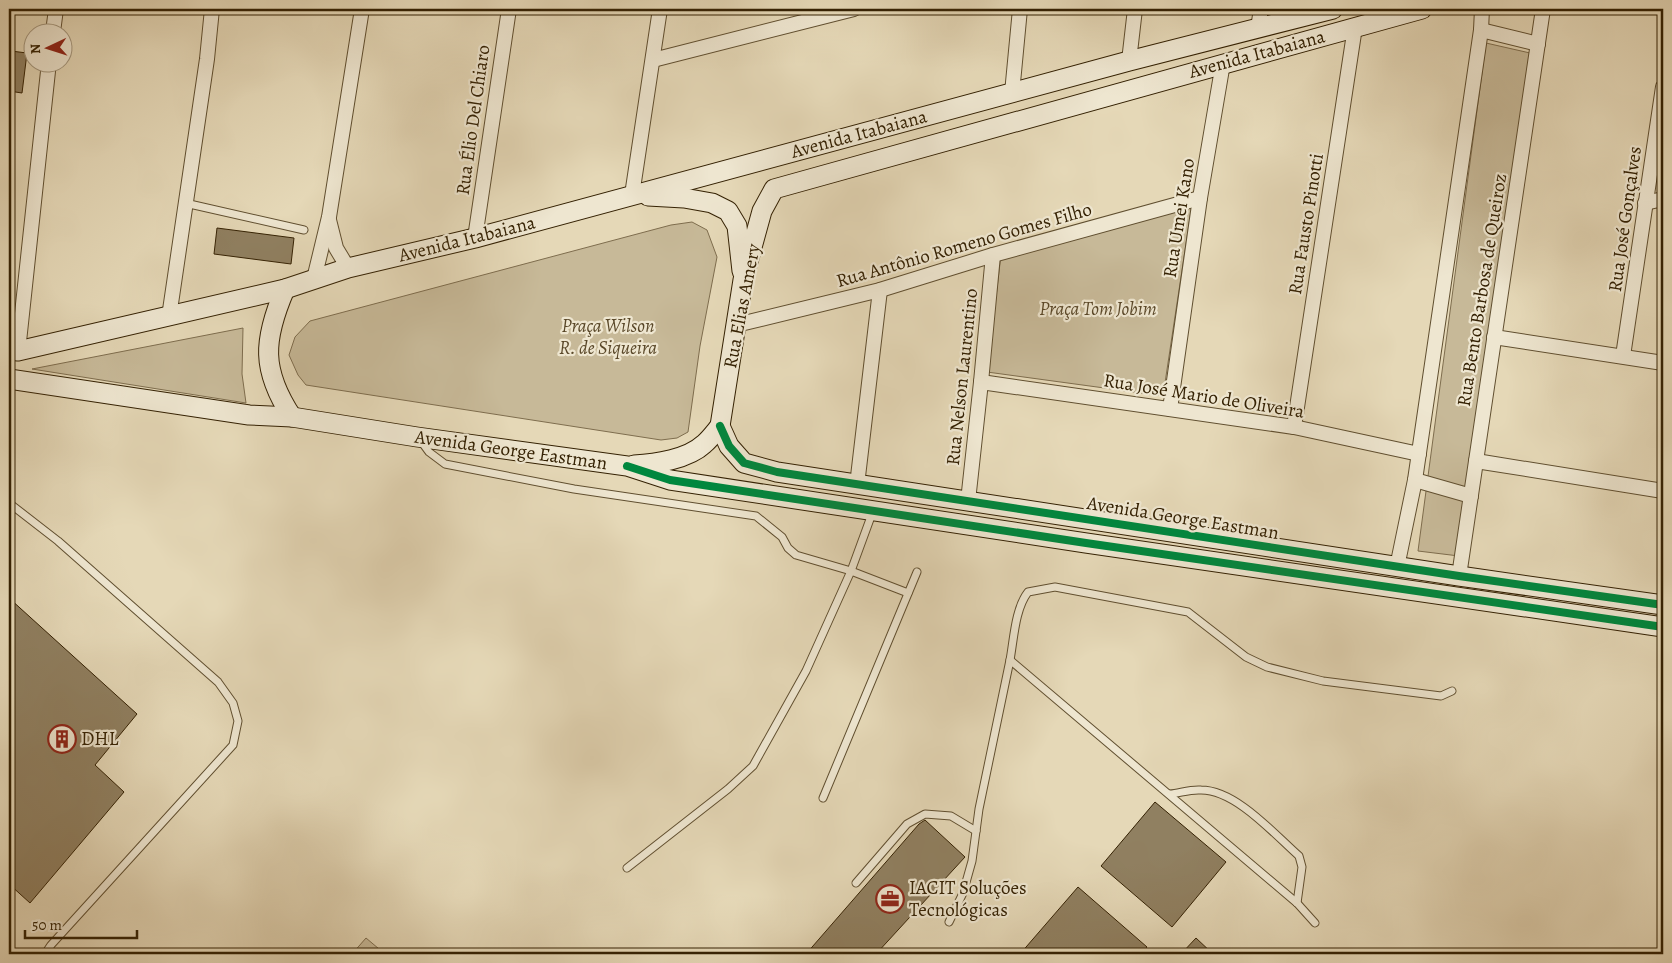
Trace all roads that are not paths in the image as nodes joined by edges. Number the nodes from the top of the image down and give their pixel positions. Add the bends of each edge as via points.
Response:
1 (56, 9) edge
2 (212, 9) edge
3 (362, 9) edge
4 (509, 9) edge
5 (660, 9) edge
6 (854, 9) edge
7 (1020, 9) edge
8 (1135, 9) edge
9 (1261, 9) edge
10 (1333, 9) edge
11 (1422, 9) edge
12 (1482, 9) edge
13 (1543, 9) edge
14 (54, 22) edge
15 (1355, 26) junction
16 (1258, 28) junction
17 (1482, 30) junction
18 (1538, 44) junction
19 (653, 60) junction
20 (1130, 61) junction
21 (1223, 63) junction
22 (48, 72) edge
23 (1663, 87) edge
24 (1012, 93) junction
25 (774, 189) joint
26 (632, 195) junction
27 (1200, 198) junction
28 (1663, 199) edge
29 (186, 203) junction
30 (1646, 203) junction
31 (329, 217) junction
32 (304, 230) dead end
33 (475, 238) junction
34 (993, 256) junction
35 (348, 268) junction
36 (314, 279) junction
37 (743, 280) junction
38 (285, 289) junction
39 (880, 290) junction
40 (169, 317) junction
41 (736, 325) junction
42 (1494, 337) junction
43 (13, 351) edge
44 (1623, 356) junction
45 (1663, 363) edge
46 (9, 379) edge
47 (981, 382) junction
48 (1170, 409) junction
49 (292, 417) junction
50 (720, 426) junction
51 (1294, 427) junction
52 (417, 437) junction
53 (1419, 454) junction
54 (1476, 461) junction
55 (628, 466) junction
56 (1415, 480) junction
57 (857, 485) junction
58 (1663, 491) edge
59 (1471, 496) junction
60 (968, 502) junction
61 (9, 503) edge
62 (873, 511) junction
63 (1397, 567) junction
64 (851, 571) junction
65 (917, 572) dead end
66 (1459, 576) junction
67 (908, 593) junction
68 (1663, 605) edge
69 (1663, 626) edge
70 (1010, 660) junction
71 (1452, 690) dead end
72 (1170, 794) junction
73 (823, 798) dead end
74 (976, 831) junction
75 (627, 868) dead end
76 (856, 883) dead end
77 (1297, 903) junction
78 (949, 922) dead end
79 (1315, 923) dead end
80 (45, 954) edge

1 - 14 street
2 - 29 street
3 - 31 street
4 - 33 street, Rua Élio Del Chiaro
5 - 19 street
6 - 19 street
7 - 24 street
8 - 20 street
9 - 16 street
10 - 16 main road, Avenida Itabaiana
11 - 15 main road, Avenida Itabaiana
12 - 17 street, Rua Bento Barbosa de Queiroz
13 - 18 street, Rua Bento Barbosa de Queiroz
15 - 21 main road, Avenida Itabaiana
15 - 51 street, Rua Fausto Pinotti
16 - 20 main road, Avenida Itabaiana
17 - 18 street
17 - 53 street, Rua Bento Barbosa de Queiroz
18 - 42 street, Rua Bento Barbosa de Queiroz
19 - 26 street
20 - 24 main road, Avenida Itabaiana
21 - 25 main road, Avenida Itabaiana
21 - 27 street, Rua Umei Kano
22 - 43 street
23 - 30 street, Rua José Gonçalves
24 - 26 main road, Avenida Itabaiana
25 - 37 main road, Rua Elias Amery via 762,210
26 - 33 main road, Avenida Itabaiana
26 - 37 main road via 684,198 712,203 728,211 736,226
27 - 34 street, Rua Antônio Romeno Gomes Filho
27 - 48 street, Rua Umei Kano
28 - 30 street
29 - 32 lane
29 - 40 street
30 - 44 street, Rua José Gonçalves
31 - 35 street via 336,248
31 - 36 street
33 - 35 main road, Avenida Itabaiana
34 - 39 street, Rua Antônio Romeno Gomes Filho
34 - 47 street, Rua Nelson Laurentino
35 - 36 main road
36 - 38 main road
37 - 41 main road, Rua Elias Amery
38 - 40 main road
38 - 49 main road via 274,314 269,358 276,391
39 - 41 street, Rua Antônio Romeno Gomes Filho
39 - 57 street
40 - 43 main road
41 - 50 main road, Rua Elias Amery
42 - 44 street
42 - 54 street, Rua Bento Barbosa de Queiroz
44 - 45 street
46 - 49 main road, Avenida George Eastman via 249,414
47 - 48 street, Rua José Mario de Oliveira
47 - 60 street, Rua Nelson Laurentino
48 - 51 street, Rua José Mario de Oliveira
49 - 52 main road, Avenida George Eastman
50 - 55 main road via 690,454 653,464
50 - 57 main road, Avenida George Eastman via 729,446 744,463 777,472
51 - 53 street, Rua José Mario de Oliveira
52 - 55 main road, Avenida George Eastman
52 - 64 lane via 445,464 574,489 756,516 782,537 796,555
53 - 56 street, Rua Bento Barbosa de Queiroz
54 - 58 street
54 - 59 street, Rua Bento Barbosa de Queiroz
55 - 62 main road, Avenida George Eastman via 670,480
56 - 59 street
56 - 63 street, Rua Bento Barbosa de Queiroz
57 - 60 main road, Avenida George Eastman
59 - 66 street, Rua Bento Barbosa de Queiroz
60 - 63 main road, Avenida George Eastman
61 - 80 lane via 58,541 218,682 233,703 238,722 233,745
62 - 64 lane
62 - 69 main road, Avenida George Eastman
63 - 66 main road, Avenida George Eastman
64 - 67 lane
64 - 75 lane via 806,671 753,766
65 - 67 lane
66 - 68 main road, Avenida George Eastman
67 - 73 lane
70 - 71 lane via 1023,599 1028,592 1055,587 1188,612 1246,657 1267,667 1323,681 1423,695 1441,696
70 - 72 lane
70 - 74 lane
72 - 77 lane
72 - 77 lane via 1201,790 1222,793 1242,805 1299,856 1302,867
74 - 76 lane via 952,816 925,814 907,824
74 - 78 lane via 963,893
77 - 79 lane

